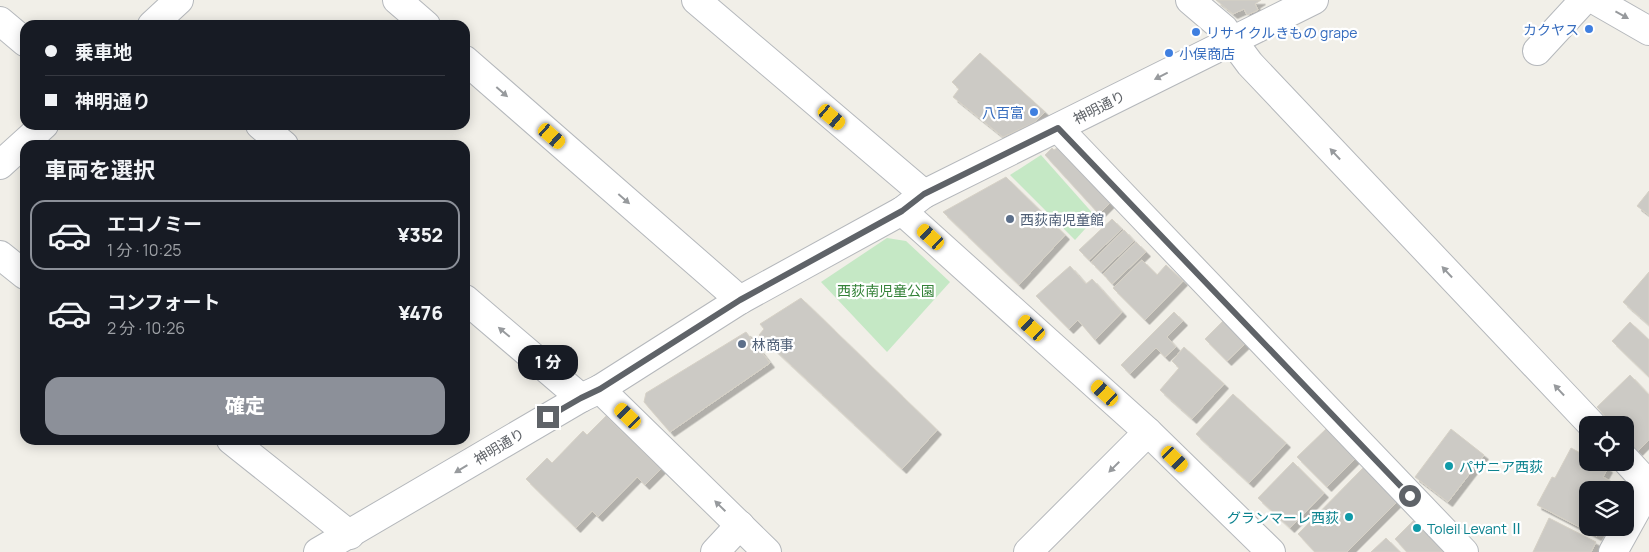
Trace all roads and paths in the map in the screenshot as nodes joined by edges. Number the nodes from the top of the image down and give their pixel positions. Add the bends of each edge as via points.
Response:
1 (179, 0) edge
2 (397, 0) edge
3 (696, 0) edge
4 (1190, 0) edge
5 (1314, 0) edge
6 (1584, 0) edge
7 (1595, 0) edge
8 (157, 20) edge
9 (420, 20) edge
10 (0, 21) edge
11 (1649, 31) edge
12 (20, 38) edge
13 (1234, 40) junction
14 (1537, 51) dead end
15 (470, 64) edge
16 (1058, 128) junction
17 (39, 130) edge
18 (266, 130) edge
19 (28, 140) edge
20 (278, 140) edge
21 (20, 147) edge
22 (0, 166) edge
23 (924, 194) junction
24 (902, 211) junction
25 (0, 255) edge
26 (20, 271) edge
27 (740, 300) junction
28 (470, 303) edge
29 (591, 393) junction
30 (1583, 416) edge
31 (1148, 432) junction
32 (237, 445) edge
33 (1634, 469) edge
34 (1649, 486) edge
35 (740, 526) junction
36 (350, 535) junction
37 (318, 552) edge
38 (715, 552) edge
39 (767, 552) edge
40 (1028, 552) edge
41 (1271, 552) edge
42 (1464, 552) edge
43 (1613, 552) edge

1 - 8 street
2 - 9 street
3 - 23 street
4 - 13 street
5 - 13 street, 神明通り
6 - 14 street
7 -> 11 street
10 - 12 street
13 -> 16 street, 神明通り
30 -> 13 street via 1250,64
15 -> 27 street
16 - 23 street, 神明通り
16 - 42 street
17 - 19 street
18 - 20 street
21 - 22 street
23 - 24 street, 神明通り
24 - 27 street, 神明通り
24 - 31 street
25 - 26 street
27 - 29 street, 神明通り
29 -> 28 street
35 -> 29 street
29 -> 36 street, 神明通り
31 -> 40 street
31 - 41 street
32 - 36 street
33 - 34 street
34 - 43 street
35 - 38 street
35 - 39 street
36 - 37 street, 神明通り

